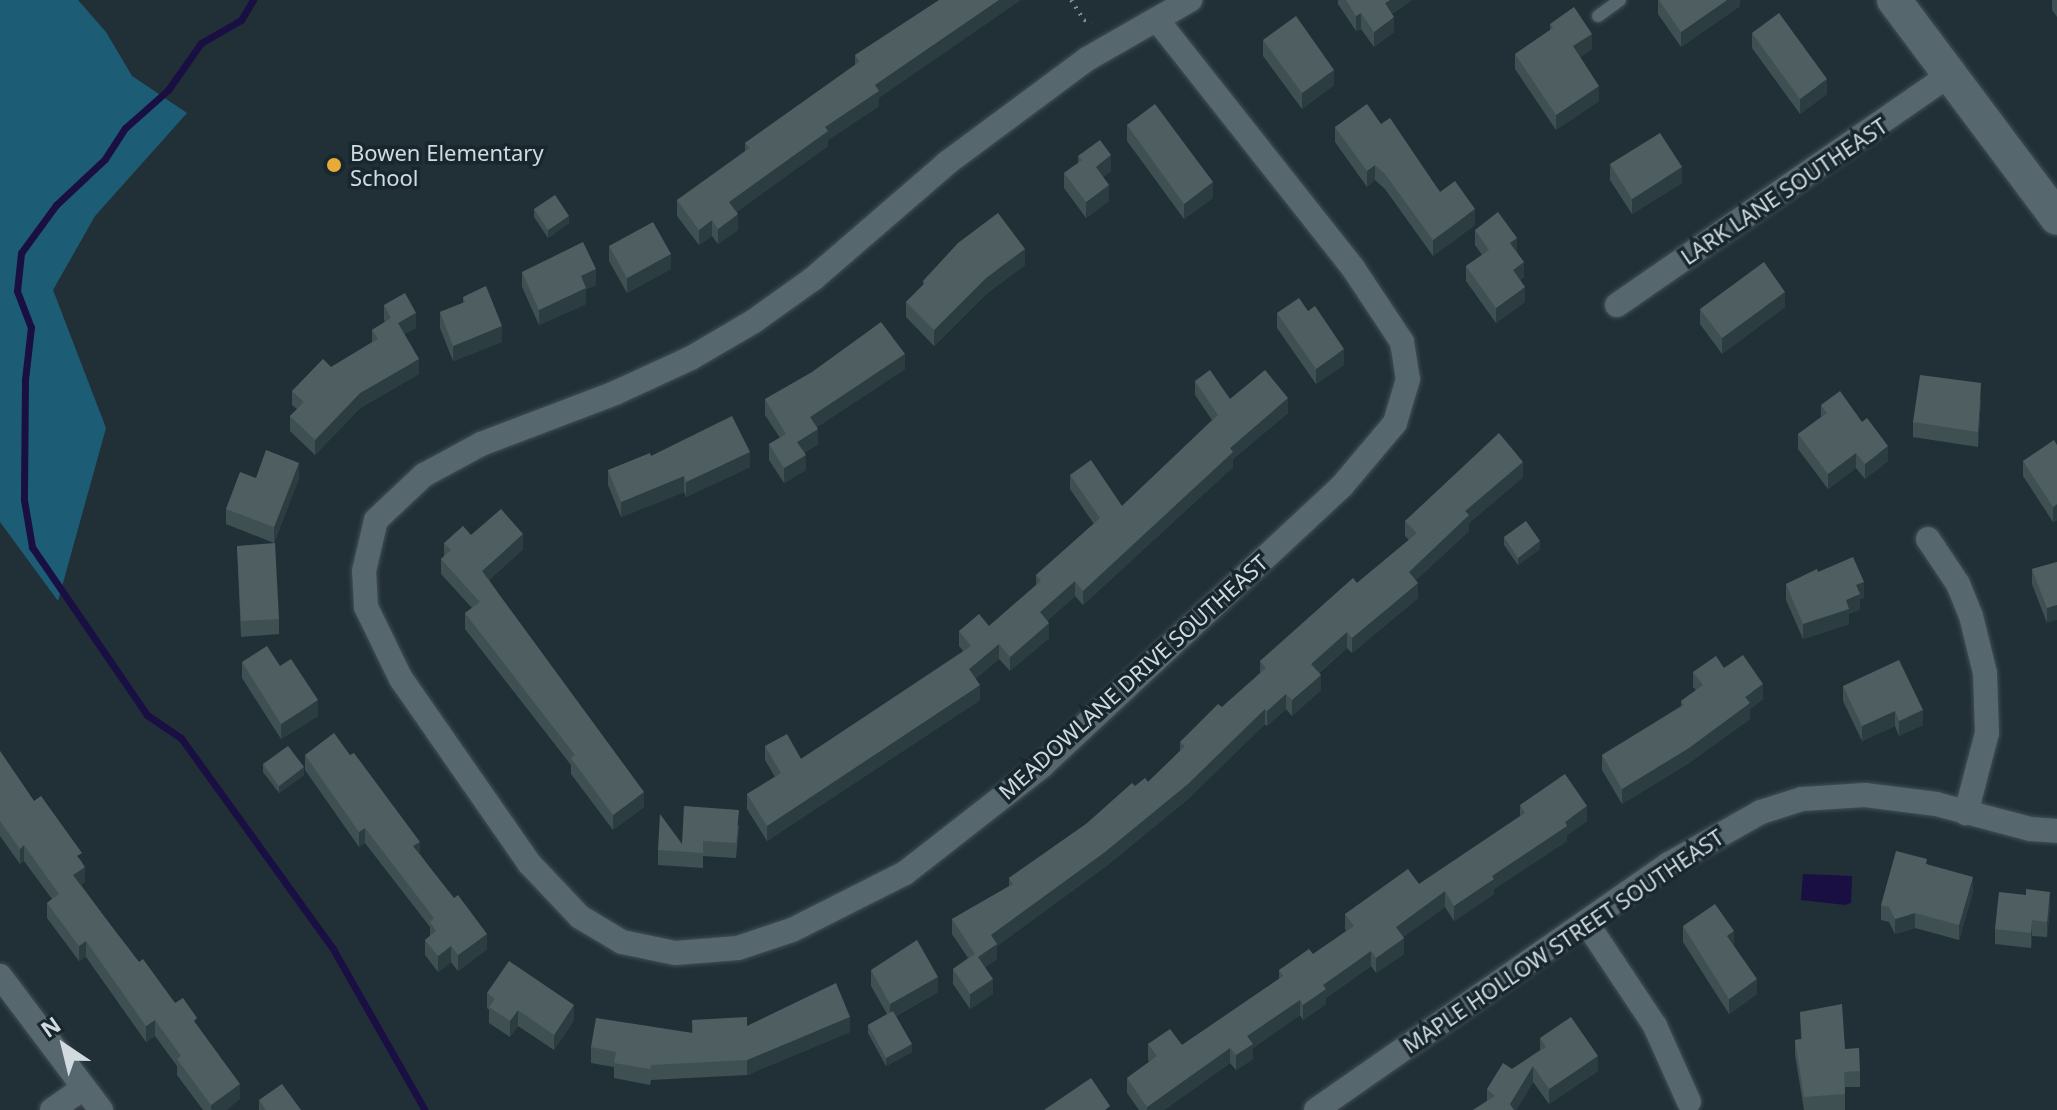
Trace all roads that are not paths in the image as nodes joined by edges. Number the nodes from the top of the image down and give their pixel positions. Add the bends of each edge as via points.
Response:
1 (1190, 0) edge
2 (1620, 0) edge
3 (1894, 0) edge
4 (1598, 16) dead end
5 (1158, 21) junction
6 (1950, 74) junction
7 (2057, 218) edge
8 (1617, 305) dead end
9 (1928, 539) dead end
10 (1966, 813) junction
11 (2057, 831) edge
12 (1586, 922) junction
13 (0, 976) edge
14 (84, 1088) junction
15 (1689, 1102) dead end
16 (52, 1110) edge
17 (101, 1110) edge
18 (1316, 1110) edge

1 - 5 street, MEADOWLANE DRIVE SOUTHEAST
2 - 4 lane
3 - 6 main road
5 - 5 street, MEADOWLANE DRIVE SOUTHEAST via 1087,59 959,154 814,278 754,321 628,387 481,444 424,475 376,520 364,571 366,607 401,679 529,863 580,917 622,942 675,953 738,948 792,930 905,873 1042,766 1342,486 1395,423 1408,379 1402,342 1353,268
6 - 7 main road
6 - 8 street, LARK LANE SOUTHEAST
9 - 10 street via 1958,584 1971,616 1986,684 1987,733
10 - 11 street, MAPLE HOLLOW STREET SOUTHEAST
10 - 12 street, MAPLE HOLLOW STREET SOUTHEAST via 1865,795 1802,799 1741,820
12 - 15 street via 1655,1026
12 - 18 street, MAPLE HOLLOW STREET SOUTHEAST
13 - 14 street
14 - 16 street
14 - 17 street

